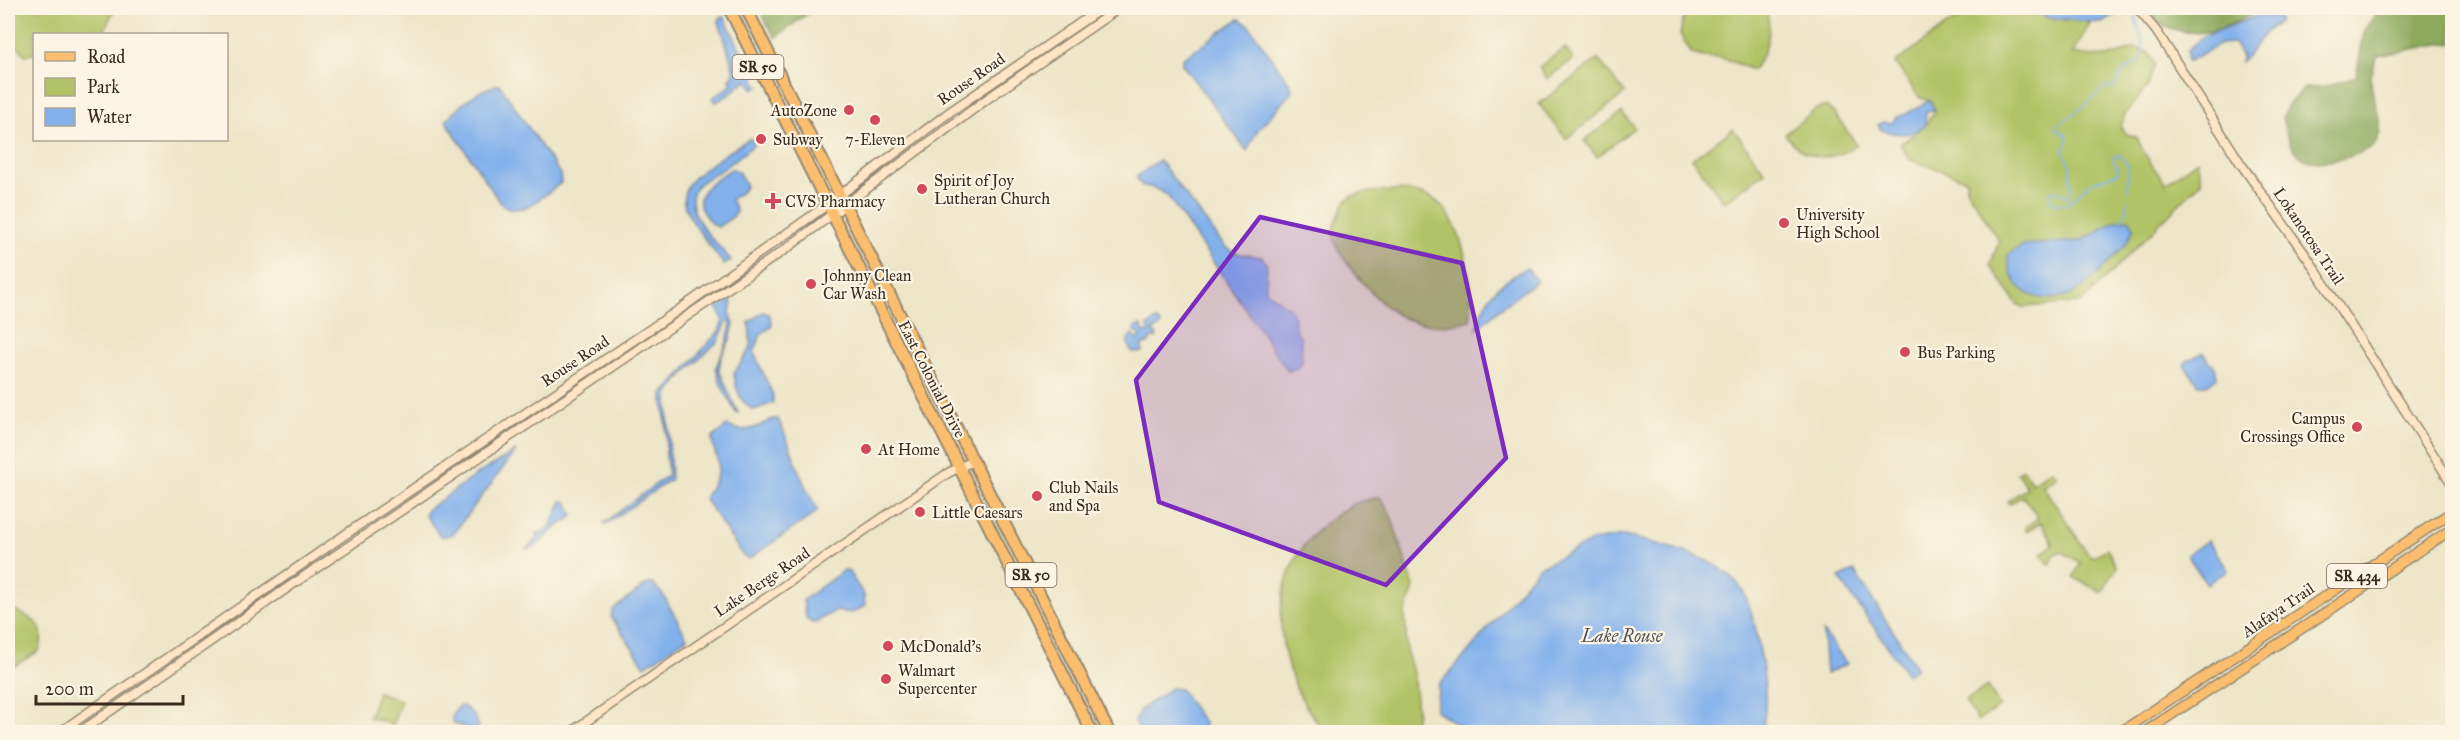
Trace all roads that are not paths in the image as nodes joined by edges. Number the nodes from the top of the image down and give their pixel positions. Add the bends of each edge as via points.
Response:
1 (729, 8) edge
2 (746, 8) edge
3 (1102, 8) edge
4 (1119, 8) edge
5 (2137, 8) edge
6 (840, 195) junction
7 (827, 204) junction
8 (846, 206) junction
9 (833, 215) junction
10 (643, 334) junction
11 (601, 374) junction
12 (973, 461) junction
13 (960, 467) junction
14 (2452, 484) edge
15 (2452, 512) edge
16 (2452, 529) edge
17 (1048, 645) junction
18 (2237, 656) junction
19 (1073, 661) junction
20 (2216, 670) junction
21 (2226, 680) junction
22 (2210, 690) junction
23 (60, 732) edge
24 (80, 732) edge
25 (571, 732) edge
26 (1096, 732) edge
27 (1109, 732) edge
28 (2121, 732) edge
29 (2145, 732) edge

1 - 7 highway, East Colonial Drive / SR 50
2 - 6 highway, East Colonial Drive / SR 50
3 - 6 street, Rouse Road via 951,111
4 - 8 street, Rouse Road via 987,99
5 - 14 street, Lokanotosa Trail via 2152,24 2237,159 2309,260
6 - 7 street, Rouse Road
6 - 8 highway, East Colonial Drive / SR 50
7 - 9 highway, East Colonial Drive / SR 50
7 - 10 street, Rouse Road
8 - 9 street, Rouse Road
8 - 12 highway, East Colonial Drive / SR 50
9 - 11 street, Rouse Road
9 - 13 highway, East Colonial Drive / SR 50
10 - 11 street via 607,362
10 - 23 street, Rouse Road
11 - 24 street, Rouse Road
12 - 13 street, Lake Berge Road
12 - 19 highway, East Colonial Drive / SR 50
13 - 17 highway, East Colonial Drive / SR 50
13 - 25 street, Lake Berge Road
15 - 18 main road, Alafaya Trail / SR 434
16 - 21 main road, Alafaya Trail / SR 434
17 - 19 highway via 1058,655
17 - 26 highway, East Colonial Drive / SR 50
18 - 20 main road, Alafaya Trail / SR 434
18 - 21 main road via 2227,670
19 - 27 highway, East Colonial Drive / SR 50
20 - 22 main road via 2218,679
20 - 28 main road, Alafaya Trail / SR 434
21 - 22 main road, Alafaya Trail / SR 434
22 - 29 main road, Alafaya Trail / SR 434

